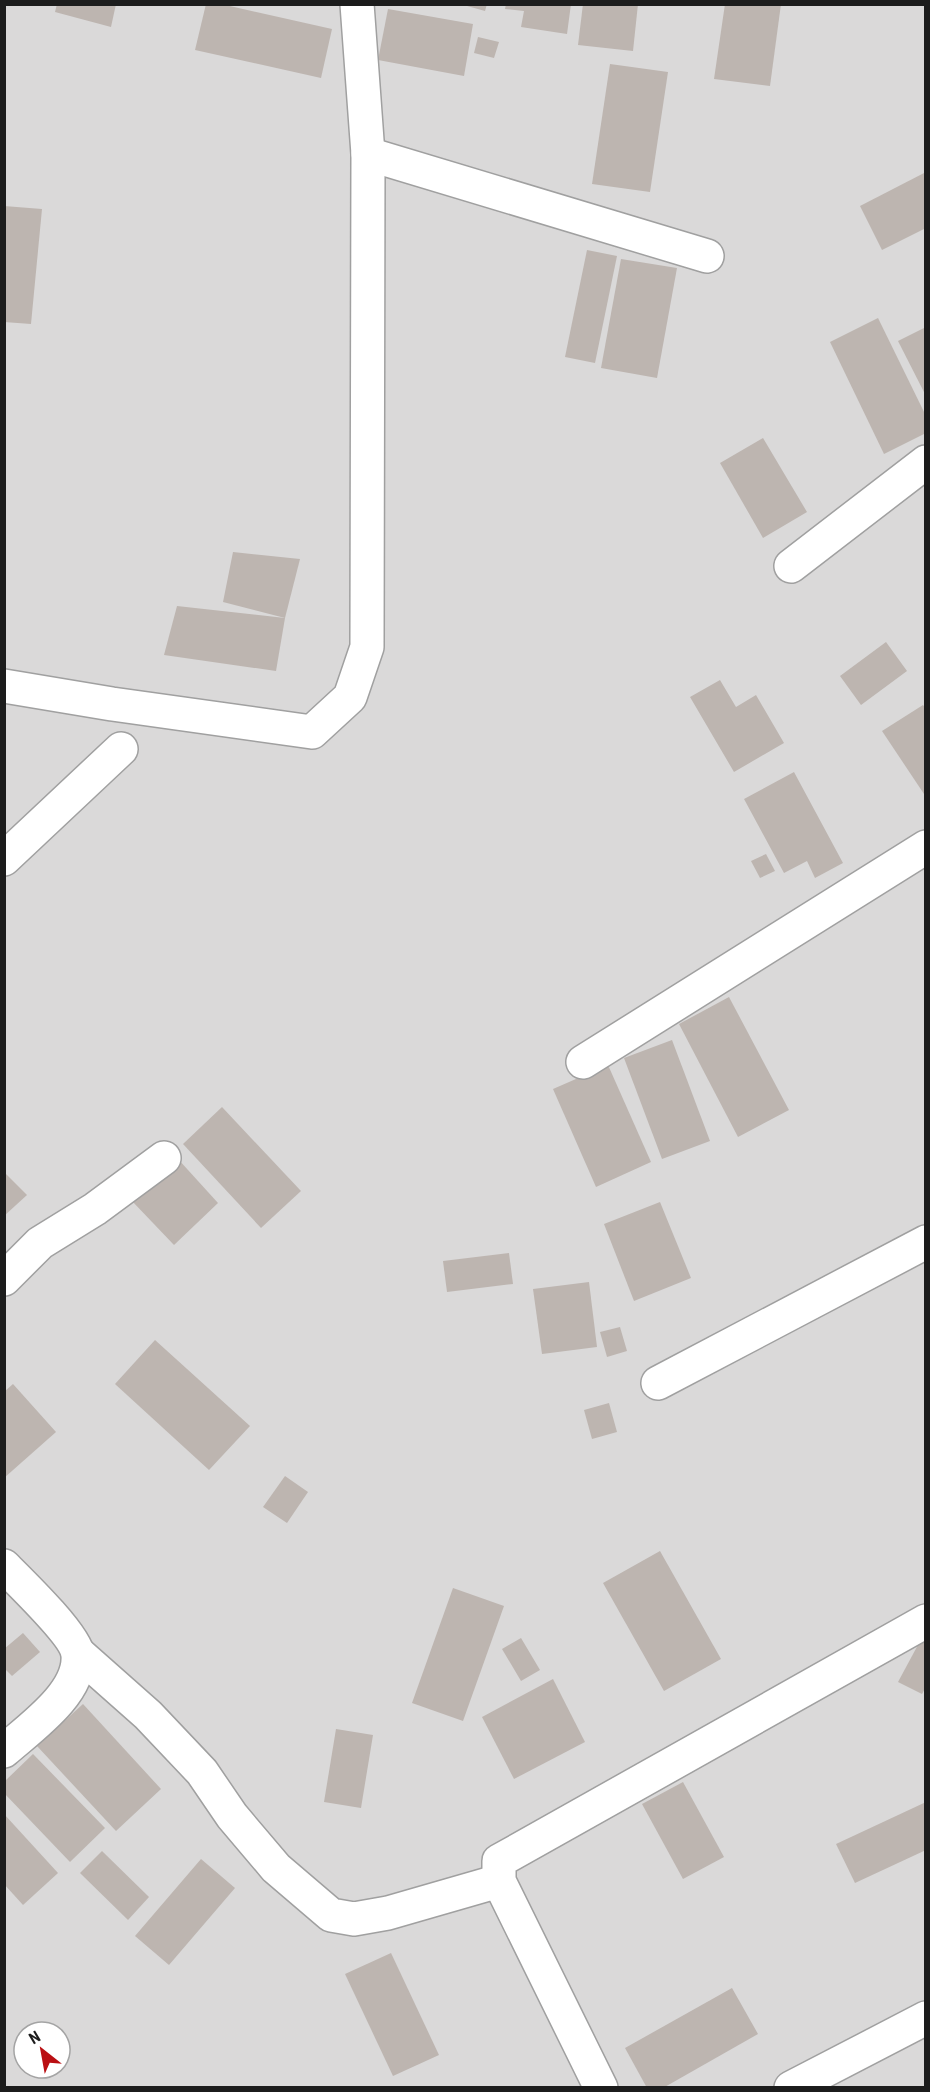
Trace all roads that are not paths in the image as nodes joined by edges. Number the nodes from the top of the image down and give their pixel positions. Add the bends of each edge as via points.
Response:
1 (357, 4) edge
2 (368, 154) junction
3 (707, 256) dead end
4 (926, 462) edge
5 (791, 566) dead end
6 (4, 686) edge
7 (121, 749) dead end
8 (926, 847) edge
9 (4, 859) edge
10 (583, 1062) dead end
11 (164, 1158) dead end
12 (926, 1242) edge
13 (4, 1279) edge
14 (658, 1383) dead end
15 (4, 1566) edge
16 (926, 1621) edge
17 (78, 1653) junction
18 (4, 1751) edge
19 (499, 1881) junction
20 (926, 2018) edge
21 (601, 2088) edge
22 (790, 2088) edge

1 - 2 street
2 - 3 street
2 - 6 street via 367,647 350,697 312,732
4 - 5 street
7 - 9 street
8 - 10 street
11 - 13 street via 40,1244
12 - 14 street
15 - 17 street via 61,1627
16 - 19 street via 499,1861
17 - 18 street via 76,1675 58,1703
17 - 19 street via 148,1715 202,1772 232,1816 276,1868 332,1915 354,1919 388,1913
19 - 21 street
20 - 22 street

